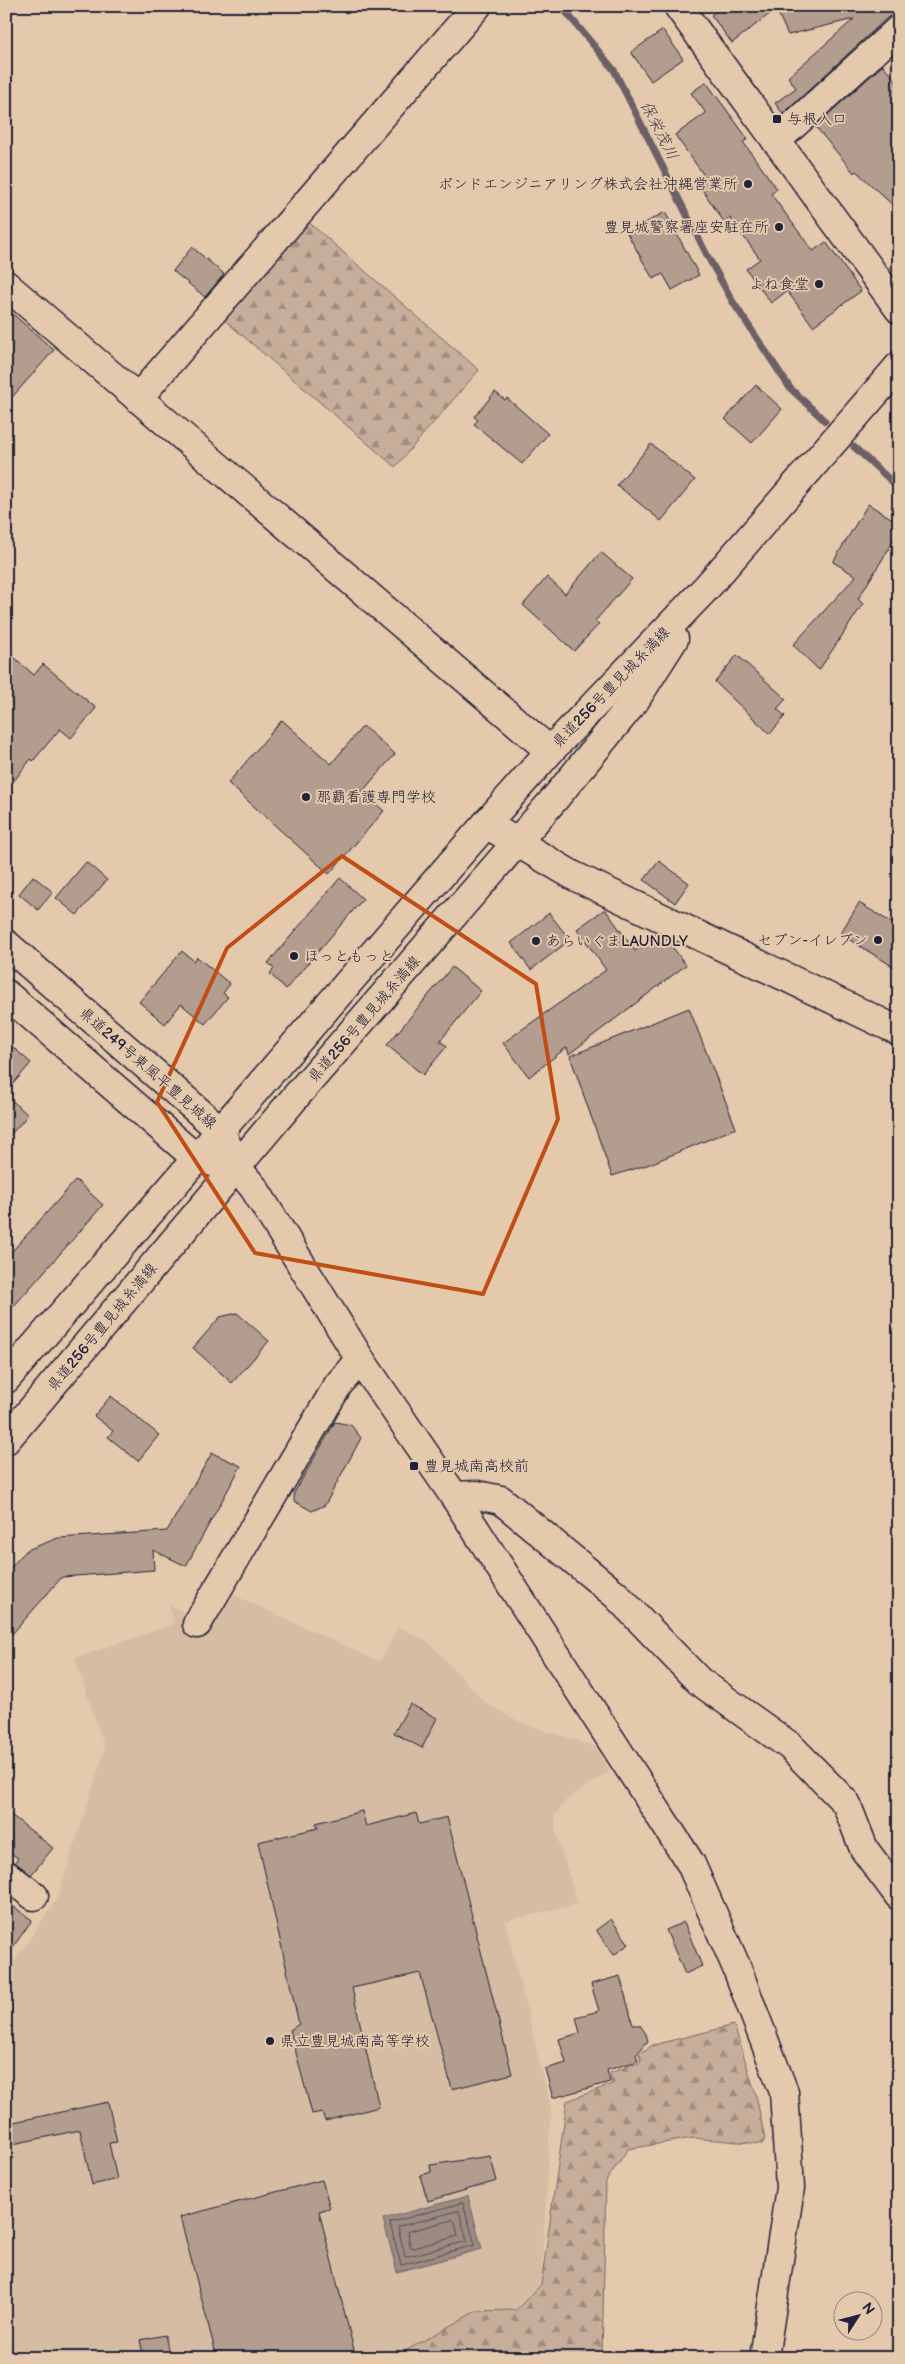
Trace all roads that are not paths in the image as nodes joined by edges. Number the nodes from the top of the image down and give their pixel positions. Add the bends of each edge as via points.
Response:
1 (477, 6) edge
2 (678, 6) edge
3 (899, 29) edge
4 (776, 141) junction
5 (6, 285) edge
6 (899, 309) edge
7 (899, 366) edge
8 (138, 398) junction
9 (707, 586) junction
10 (550, 751) junction
11 (486, 824) junction
12 (518, 842) junction
13 (6, 944) edge
14 (6, 994) edge
15 (899, 1031) edge
16 (220, 1130) junction
17 (196, 1158) junction
18 (236, 1167) junction
19 (360, 1359) junction
20 (6, 1379) edge
21 (6, 1440) edge
22 (454, 1496) junction
23 (197, 1624) dead end
24 (6, 1875) edge
25 (34, 1896) dead end
26 (899, 1896) edge
27 (764, 2358) edge

1 - 8 street
2 - 4 street
3 - 4 street
4 - 6 street
5 - 8 street
7 - 9 street, 県道256号豊見城糸満線
8 - 10 street
9 - 10 street, 県道256号豊見城糸満線
9 - 12 street, 県道256号豊見城糸満線 via 634,702
10 - 11 street, 県道256号豊見城糸満線
11 - 12 street
11 - 16 street, 県道256号豊見城糸満線
12 - 15 street via 574,876
12 - 18 street, 県道256号豊見城糸満線
13 - 16 street, 県道249号東風平豊見城線
14 - 17 street
16 - 17 street, 県道256号豊見城糸満線
16 - 18 street, 県道249号東風平豊見城線
17 - 18 street
17 - 20 street, 県道256号豊見城糸満線
18 - 19 street, 県道249号東風平豊見城線 via 254,1188
18 - 21 street, 県道256号豊見城糸満線
19 - 22 street, 県道249号東風平豊見城線
19 - 23 street via 338,1385
22 - 26 street via 477,1495 501,1500 616,1595 699,1681 790,1746 846,1803 864,1849
22 - 27 street, 県道249号東風平豊見城線 via 691,1864 736,1966 784,2092 790,2188
24 - 25 street

